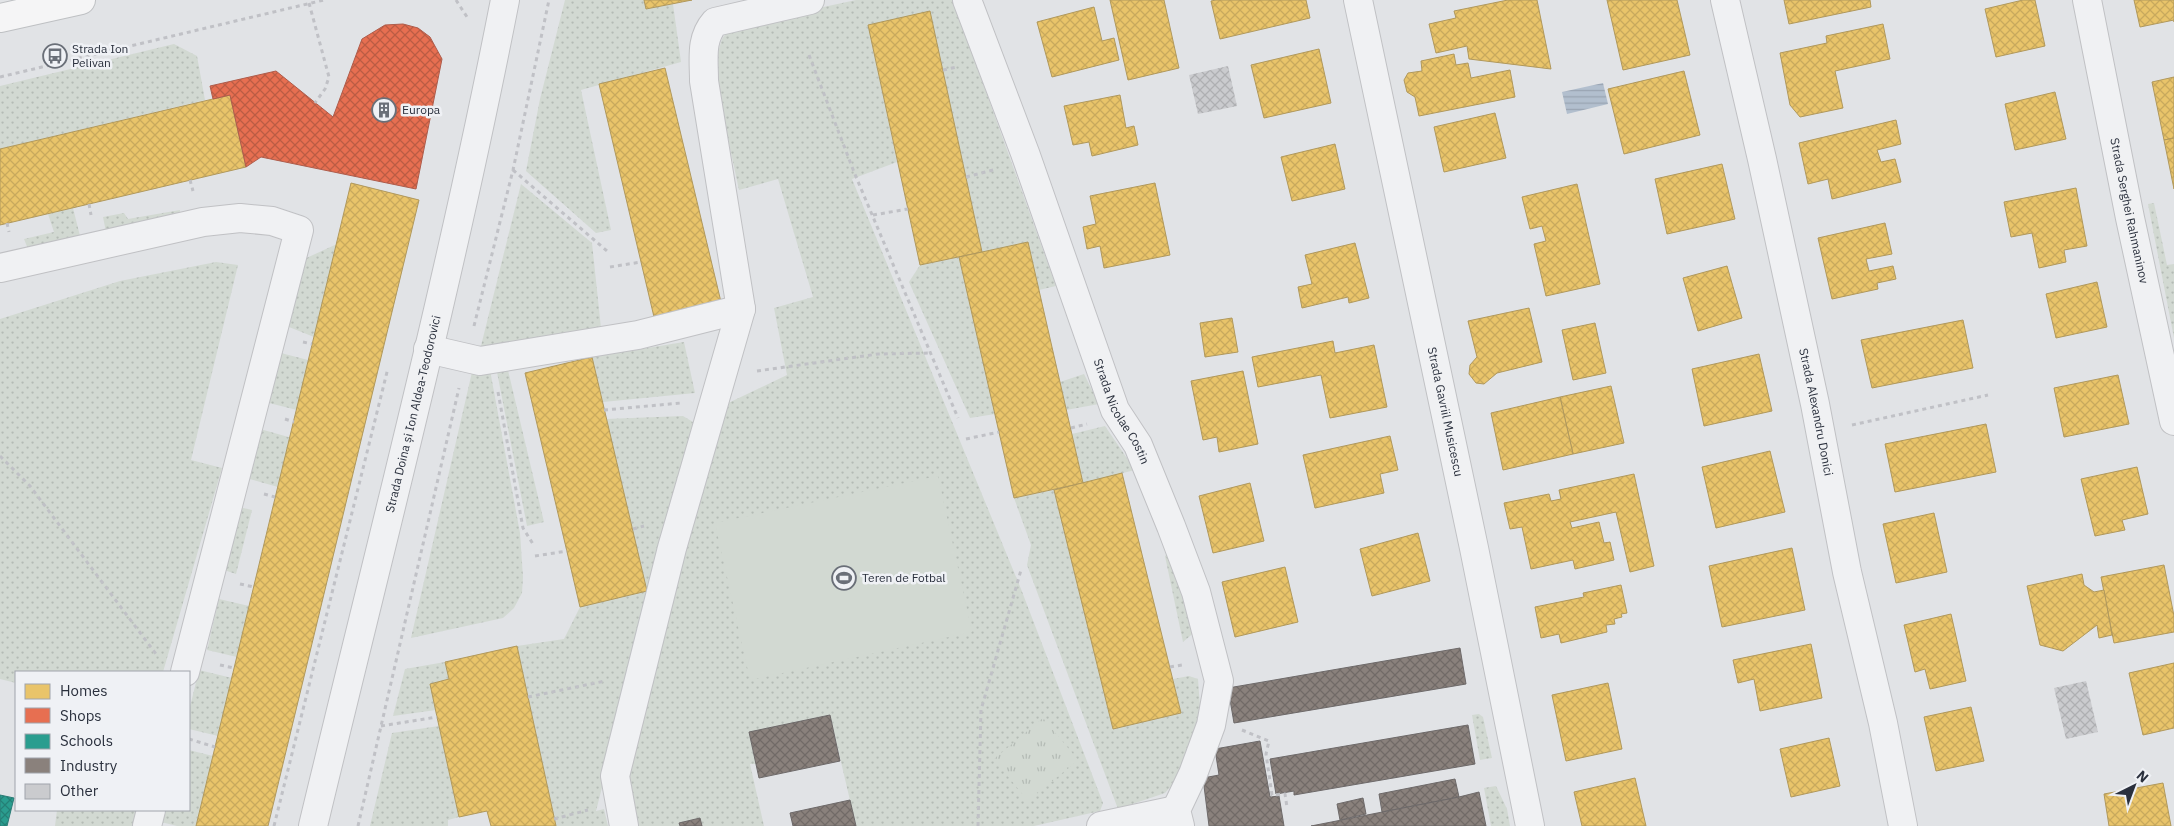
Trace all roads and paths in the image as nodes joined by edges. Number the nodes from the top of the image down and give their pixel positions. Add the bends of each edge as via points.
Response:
1 (80, 0) edge
2 (324, 0) edge
3 (456, 0) edge
4 (504, 0) edge
5 (549, 0) edge
6 (810, 0) edge
7 (967, 0) edge
8 (1358, 0) edge
9 (1726, 0) edge
10 (2087, 0) edge
11 (309, 3) junction
12 (0, 18) edge
13 (469, 20) dead end
14 (808, 55) dead end
15 (0, 78) edge
16 (315, 103) dead end
17 (513, 170) junction
18 (908, 209) dead end
19 (873, 215) junction
20 (607, 251) dead end
21 (641, 262) dead end
22 (610, 267) dead end
23 (0, 268) edge
24 (741, 309) junction
25 (428, 349) junction
26 (931, 353) junction
27 (479, 359) junction
28 (389, 363) dead end
29 (718, 388) junction
30 (1988, 395) dead end
31 (604, 410) dead end
32 (958, 418) dead end
33 (2174, 421) edge
34 (999, 432) dead end
35 (1820, 433) junction
36 (966, 439) dead end
37 (0, 456) edge
38 (533, 544) dead end
39 (567, 551) dead end
40 (534, 556) dead end
41 (1021, 570) dead end
42 (158, 659) dead end
43 (186, 671) edge
44 (641, 673) junction
45 (528, 697) dead end
46 (437, 717) dead end
47 (382, 726) junction
48 (190, 739) edge
49 (1269, 741) dead end
50 (215, 747) dead end
51 (1287, 806) dead end
52 (151, 811) edge
53 (1178, 818) edge
54 (147, 826) edge
55 (274, 826) edge
56 (313, 826) edge
57 (358, 826) edge
58 (624, 826) edge
59 (978, 826) edge
60 (1101, 826) edge
61 (1530, 826) edge
62 (1903, 826) edge

1 - 12 main road
2 - 11 path
3 - 13 path
4 - 25 street, Strada Doina și Ion Aldea-Teodorovici via 487,93
5 - 17 path
6 - 24 street via 715,22 707,31 704,81
7 - 53 street, Strada Nicolae Costin via 1025,153 1115,410 1142,454 1196,592 1219,682 1211,724
8 - 61 street, Strada Gavriil Musicescu
9 - 35 street, Strada Alexandru Donici
10 - 33 street, Strada Serghei Rahmaninov
11 - 15 path
11 - 16 path via 329,77
14 - 19 path
17 - 20 path
17 - 27 path
18 - 19 path
19 - 26 path
21 - 22 path
23 - 43 street via 203,222 272,221 299,230
24 - 27 street via 638,334
24 - 29 street
25 - 27 street
25 - 56 street, Strada Doina și Ion Aldea-Teodorovici
26 - 29 path via 878,354
26 - 32 path
27 - 38 path via 523,528
27 - 47 path
28 - 55 path
29 - 31 path
29 - 44 street via 672,548
30 - 35 path
34 - 36 path
35 - 62 street, Strada Alexandru Donici
37 - 42 path via 30,486
39 - 40 path
41 - 59 path via 981,710
44 - 45 path
44 - 58 street via 616,776
46 - 47 path
47 - 57 path
48 - 50 path
49 - 51 path via 1266,754 1272,795 1285,794
52 - 54 street
53 - 60 street

